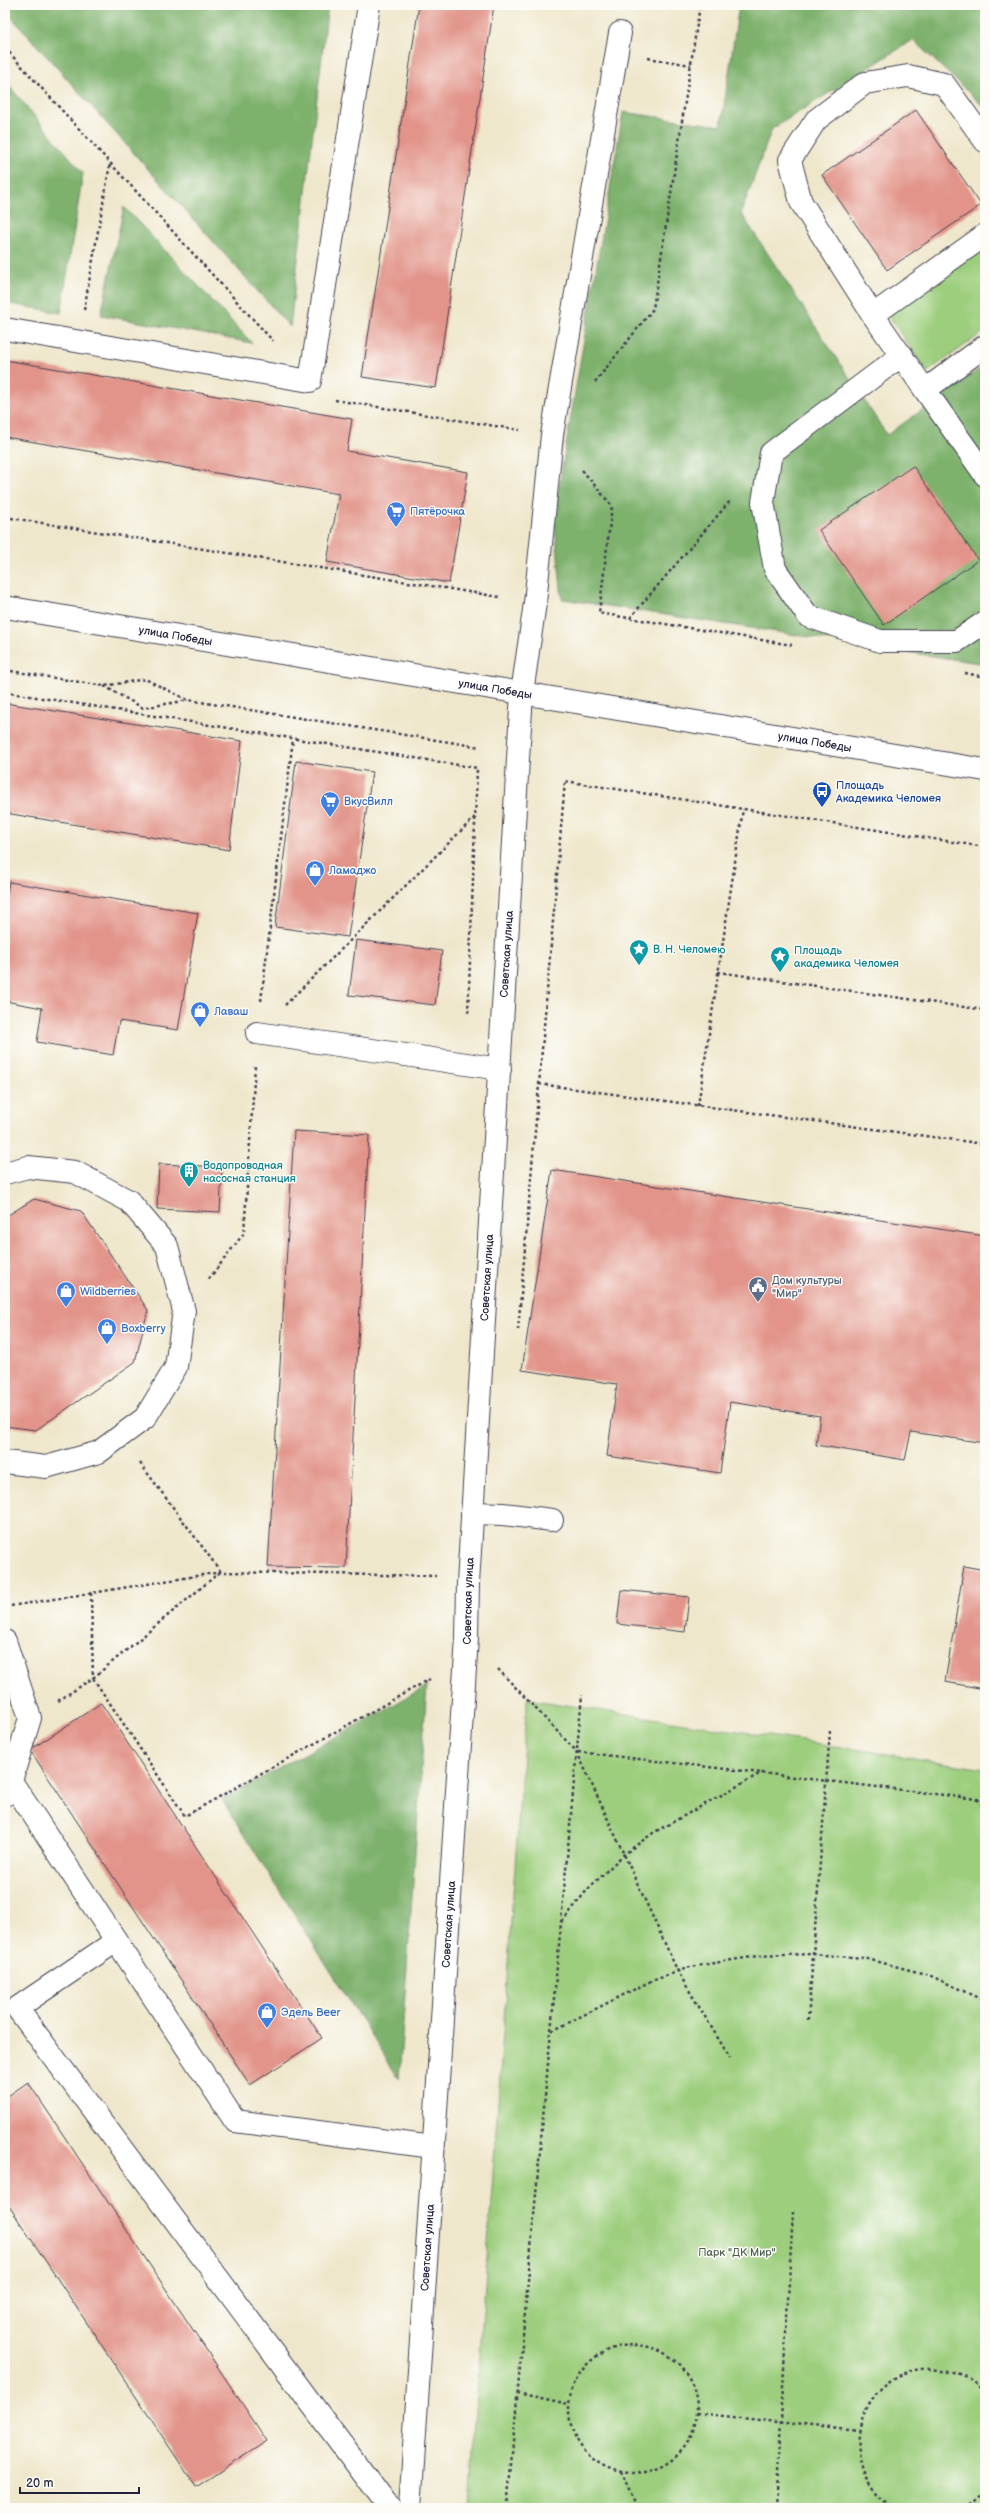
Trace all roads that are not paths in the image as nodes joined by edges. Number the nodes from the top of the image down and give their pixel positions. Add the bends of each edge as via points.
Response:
1 (369, 5) edge
2 (618, 43) road end
3 (985, 141) edge
4 (985, 235) edge
5 (873, 315) junction
6 (5, 329) edge
7 (985, 346) edge
8 (902, 355) junction
9 (925, 390) junction
10 (985, 474) edge
11 (5, 607) edge
12 (985, 622) edge
13 (522, 693) junction
14 (985, 770) edge
15 (257, 1033) road end
16 (500, 1069) junction
17 (5, 1173) edge
18 (5, 1462) edge
19 (472, 1513) junction
20 (552, 1520) dead end
21 (5, 1641) edge
22 (8, 1790) edge
23 (116, 1941) junction
24 (433, 2147) junction
25 (389, 2508) edge
26 (410, 2508) edge

1 - 6 street via 310,381
2 - 13 street, Советская улица via 552,435 535,603
3 - 5 street via 944,84 908,76 865,83 816,120 790,160 801,202
4 - 5 street
5 - 8 street
7 - 9 street
8 - 9 street
8 - 12 street via 771,453 763,502 775,569 808,616 880,641 958,641
9 - 10 street
11 - 13 street, улица Победы
13 - 14 street, улица Победы
13 - 16 street, Советская улица
15 - 16 street
16 - 19 street, Советская улица
17 - 18 street via 28,1167 75,1172 130,1201 167,1246 184,1311 176,1367 145,1418 99,1452 46,1467
19 - 20 street
19 - 24 street, Советская улица via 467,1638
21 - 22 street via 30,1718
22 - 23 street
23 - 24 street via 235,2121
23 - 25 street via 17,2008
24 - 26 street, Советская улица

